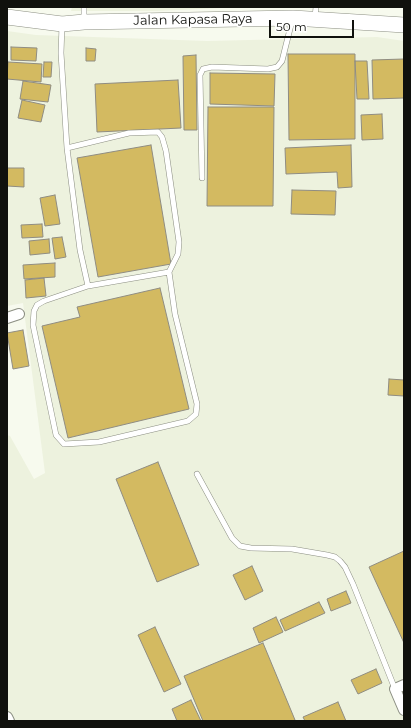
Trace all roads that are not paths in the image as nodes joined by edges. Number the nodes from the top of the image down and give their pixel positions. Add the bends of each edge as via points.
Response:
1 (315, 13) edge
2 (84, 14) edge
3 (7, 17) edge
4 (292, 18) junction
5 (62, 24) junction
6 (404, 25) edge
7 (67, 148) junction
8 (202, 178) dead end
9 (169, 272) junction
10 (88, 286) junction
11 (19, 314) dead end
12 (7, 318) edge
13 (197, 474) dead end
14 (399, 687) edge
15 (404, 710) edge
16 (7, 717) edge
17 (9, 721) edge

1 - 4 main road, Jalan Kapasa Raya
1 - 6 main road, Jalan Kapasa Raya
2 - 4 main road, Jalan Kapasa Raya
2 - 5 main road, Jalan Kapasa Raya
3 - 5 main road, Jalan Kapasa Raya
4 - 8 lane via 282,61 277,66 268,69 203,69 200,76
5 - 7 lane via 61,53
7 - 9 lane via 129,133 158,132 166,151 179,242 178,254
7 - 10 lane via 80,250
9 - 10 lane
9 - 10 lane via 197,404 196,414 188,421 99,442 64,444 56,435 32,324 37,305
11 - 12 street
13 - 14 lane via 232,538 240,546 292,549 335,557 340,561 353,584
14 - 15 street
16 - 17 street

